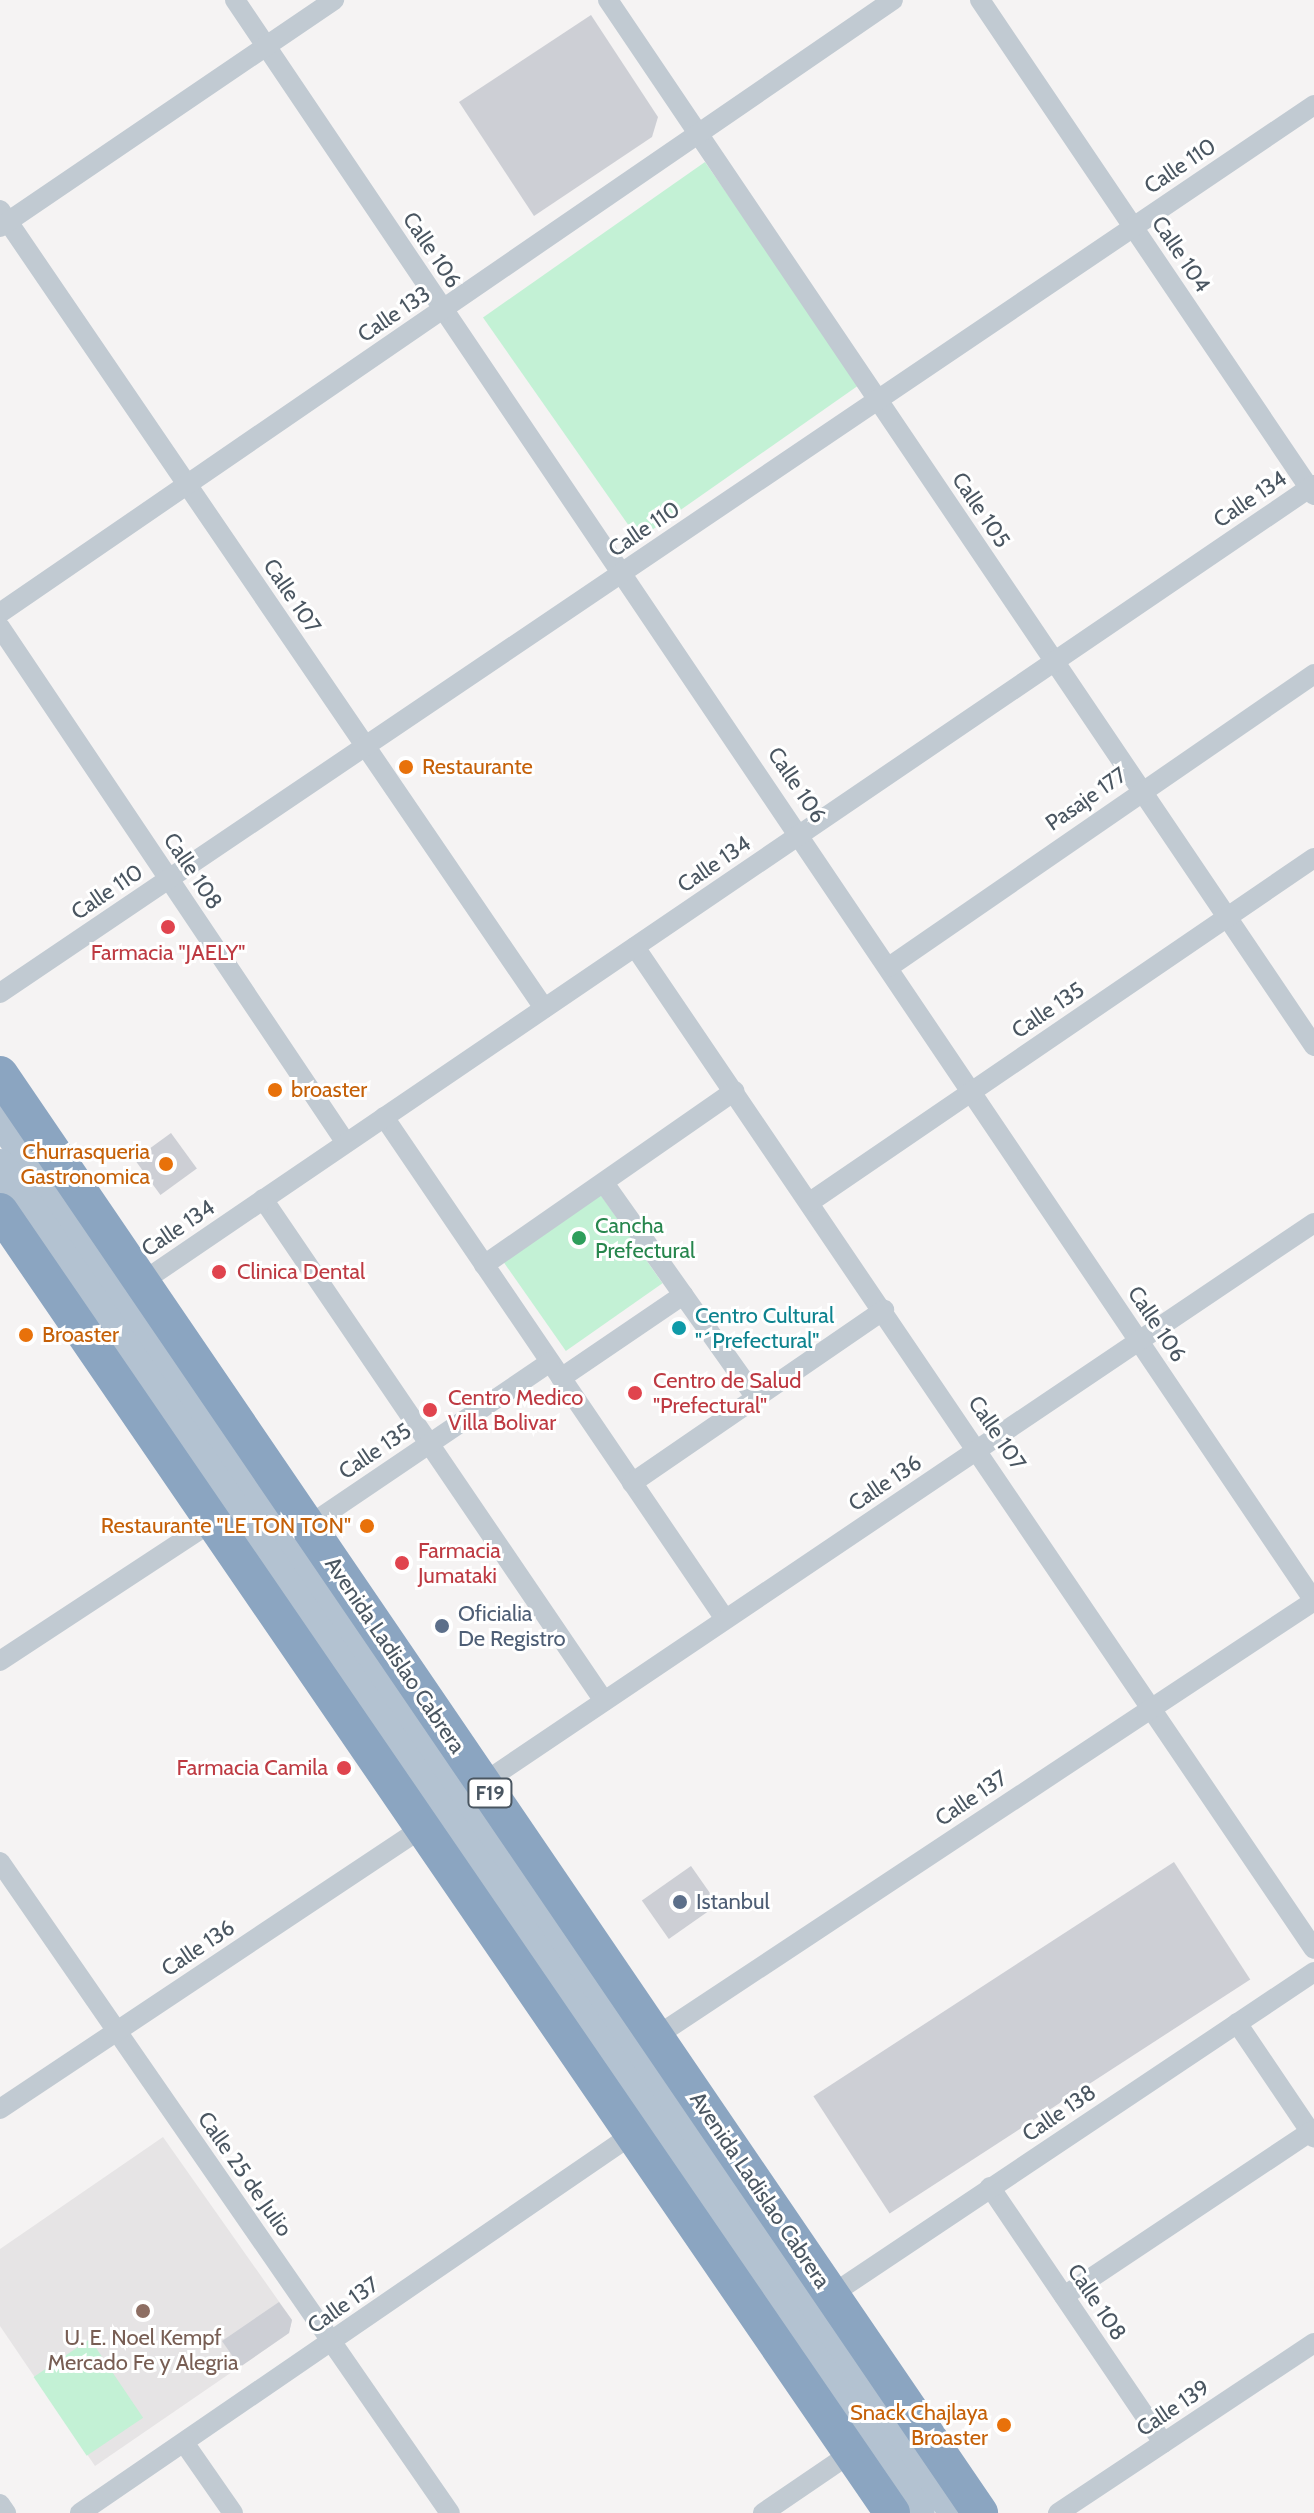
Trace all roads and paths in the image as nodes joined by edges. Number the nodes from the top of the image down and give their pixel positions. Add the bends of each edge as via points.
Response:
1 (235, 0) edge
2 (334, 0) edge
3 (608, 0) edge
4 (893, 0) edge
5 (980, 0) edge
6 (267, 46) junction
7 (1314, 105) edge
8 (699, 135) junction
9 (3, 219) edge
10 (1133, 227) junction
11 (443, 309) junction
12 (877, 400) junction
13 (187, 485) junction
14 (1312, 489) edge
15 (622, 573) junction
16 (0, 613) edge
17 (0, 627) edge
18 (1054, 661) junction
19 (1314, 674) edge
20 (366, 746) junction
21 (1141, 789) junction
22 (801, 833) junction
23 (1314, 858) edge
24 (169, 879) junction
25 (1227, 917) junction
26 (635, 947) junction
27 (889, 967) junction
28 (0, 993) edge
29 (544, 1008) junction
30 (1314, 1046) edge
31 (0, 1074) edge
32 (734, 1091) junction
33 (971, 1092) junction
34 (384, 1117) junction
35 (0, 1118) edge
36 (346, 1143) junction
37 (0, 1165) edge
38 (604, 1183) junction
39 (263, 1199) junction
40 (810, 1202) junction
41 (1, 1215) edge
42 (1314, 1223) edge
43 (484, 1265) junction
44 (142, 1282) junction
45 (683, 1295) junction
46 (884, 1310) junction
47 (1139, 1341) junction
48 (555, 1370) junction
49 (756, 1398) junction
50 (430, 1442) junction
51 (979, 1448) junction
52 (632, 1483) junction
53 (213, 1521) junction
54 (308, 1526) junction
55 (1314, 1601) edge
56 (725, 1619) junction
57 (0, 1661) edge
58 (604, 1701) junction
59 (1149, 1708) junction
60 (483, 1783) junction
61 (422, 1828) junction
62 (0, 1862) edge
63 (1314, 1949) edge
64 (1314, 1972) edge
65 (1237, 2023) junction
66 (117, 2031) junction
67 (655, 2037) junction
68 (0, 2109) edge
69 (633, 2134) junction
70 (1312, 2134) edge
71 (990, 2187) junction
72 (831, 2295) junction
73 (1064, 2296) junction
74 (331, 2342) junction
75 (1314, 2343) edge
76 (1163, 2443) junction
77 (185, 2444) junction
78 (851, 2453) junction
79 (0, 2504) edge
80 (6, 2513) edge
81 (80, 2513) edge
82 (233, 2513) edge
83 (450, 2513) edge
84 (763, 2513) edge
85 (892, 2513) edge
86 (919, 2513) edge
87 (955, 2513) edge
88 (980, 2513) edge
89 (1058, 2513) edge

1 - 6 street, Calle 106
2 - 6 street
3 - 8 street, Calle 105
4 - 8 street, Calle 133
5 - 10 street, Calle 104
6 - 9 street
6 - 11 street, Calle 106
7 - 10 street, Calle 110
8 - 11 street, Calle 133
8 - 12 street, Calle 105
9 - 13 street, Calle 107
10 - 12 street, Calle 110
10 - 14 street, Calle 104
11 - 13 street, Calle 133
11 - 15 street, Calle 106
12 - 15 street, Calle 110
12 - 18 street, Calle 105
13 - 16 street, Calle 133
13 - 20 street, Calle 107
14 - 18 street, Calle 134
15 - 20 street, Calle 110
15 - 22 street, Calle 106
17 - 24 street, Calle 108
18 - 21 street, Calle 105
18 - 22 street, Calle 134
19 - 21 street, Pasaje 177
20 - 24 street, Calle 110
20 - 29 street, Calle 107
21 - 25 street, Calle 105
21 - 27 street, Pasaje 177
22 - 26 street, Calle 134
22 - 27 street, Calle 106
23 - 25 street, Calle 135
24 - 28 street, Calle 110
24 - 36 street, Calle 108
25 - 30 street, Calle 105
25 - 33 street, Calle 135
26 - 29 street, Calle 134
26 - 32 street, Calle 107
27 - 33 street, Calle 106
29 - 34 street, Calle 134
31 - 44 highway, Avenida Ladislao Cabrera / F19
32 - 38 street
32 - 40 street, Calle 107
33 - 40 street, Calle 135
33 - 47 street, Calle 106
34 - 36 street, Calle 134
34 - 43 street
35 - 87 main road, Avenida Ladislao Cabrera / F19
36 - 39 street, Calle 134
37 - 86 main road, F19
38 - 43 street
38 - 45 street
39 - 44 street, Calle 134
39 - 50 street
40 - 46 street, Calle 107
41 - 53 highway
42 - 47 street, Calle 136
43 - 48 street
44 - 54 highway, Avenida Ladislao Cabrera / F19
45 - 48 street, Calle 135
45 - 49 street
46 - 49 street
46 - 51 street, Calle 107
47 - 51 street, Calle 136
47 - 55 street, Calle 106
48 - 50 street, Calle 135
48 - 52 street
49 - 52 street
50 - 54 street, Calle 135
50 - 58 street
51 - 56 street, Calle 136
51 - 59 street, Calle 107
52 - 56 street
53 - 57 street
53 - 61 highway
54 - 60 highway, Avenida Ladislao Cabrera / F19
55 - 59 street, Calle 137
56 - 58 street, Calle 136
58 - 60 street, Calle 136
59 - 63 street, Calle 107
59 - 67 street, Calle 137
60 - 67 highway, Avenida Ladislao Cabrera / F19
61 - 66 street, Calle 136
61 - 69 highway
62 - 66 street, Calle 25 de Julio
64 - 65 street, Calle 138
65 - 70 street
65 - 71 street, Calle 138
66 - 68 street, Calle 136
66 - 74 street, Calle 25 de Julio
67 - 72 highway, Avenida Ladislao Cabrera / F19
69 - 74 street, Calle 137
69 - 78 highway
70 - 73 street
71 - 72 street, Calle 138
71 - 73 street, Calle 108
72 - 88 highway, Avenida Ladislao Cabrera / F19
73 - 76 street, Calle 108
74 - 77 street, Calle 137
74 - 83 street, Calle 25 de Julio
75 - 76 street, Calle 139
76 - 89 street, Calle 139
77 - 81 street, Calle 137
77 - 82 street
78 - 84 street
78 - 85 highway
79 - 80 street

